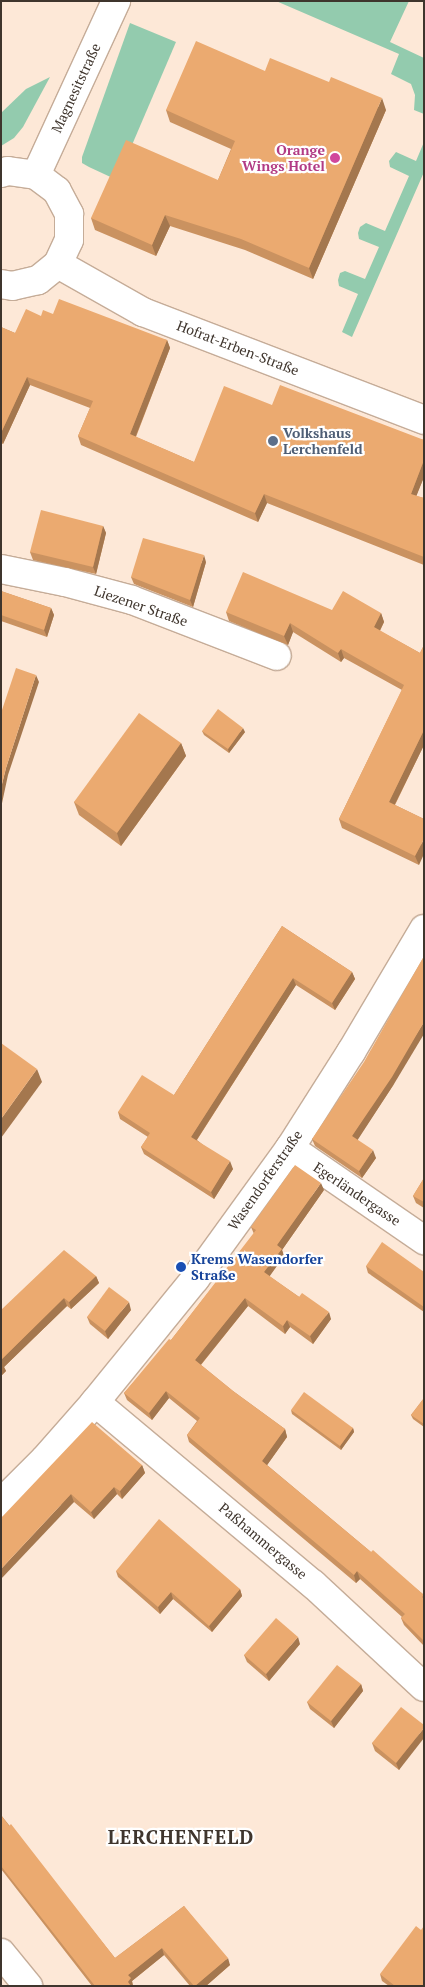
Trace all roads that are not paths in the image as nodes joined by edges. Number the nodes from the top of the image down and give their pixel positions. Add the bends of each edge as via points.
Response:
1 (116, 1) edge
2 (1, 173) edge
3 (36, 175) junction
4 (58, 264) junction
5 (1, 284) edge
6 (424, 420) edge
7 (1, 569) edge
8 (276, 656) dead end
9 (424, 929) edge
10 (290, 1148) junction
11 (424, 1240) edge
12 (95, 1402) junction
13 (1, 1503) edge
14 (424, 1688) edge
15 (1, 1953) edge
16 (28, 1986) edge

1 - 3 street, Magnesitstraße
2 - 3 street
3 - 4 street via 57,191 69,214 69,240
4 - 5 street via 38,280 14,286
4 - 6 street, Hofrat-Erben-Straße via 143,312
7 - 8 street, Liezener Straße via 132,600
9 - 10 street, Wasendorferstraße
10 - 11 street, Egerländergasse
10 - 12 street, Wasendorferstraße via 195,1279
12 - 13 street, Wasendorferstraße
12 - 14 street, Paßhammergasse via 313,1584
15 - 16 street

